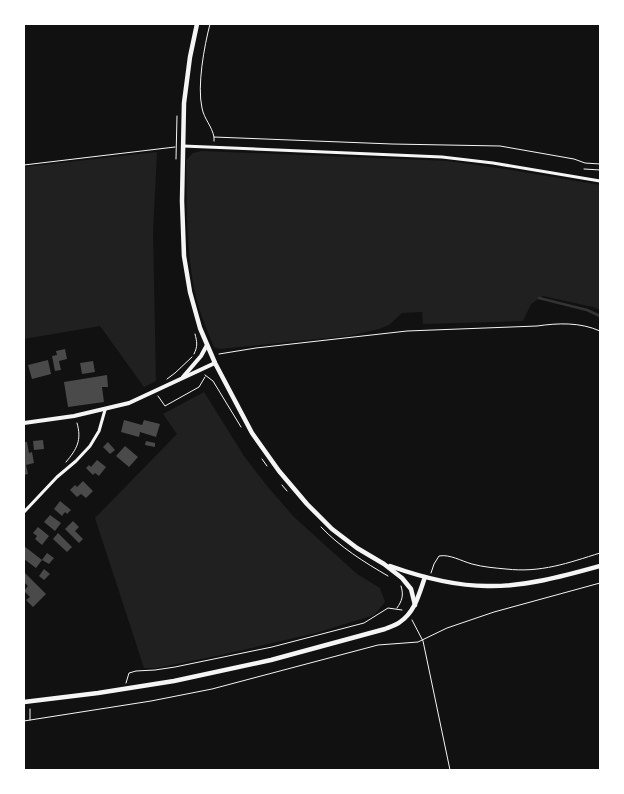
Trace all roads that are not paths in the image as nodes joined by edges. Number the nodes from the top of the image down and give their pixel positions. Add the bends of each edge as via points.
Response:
1 (197, 24) edge
2 (183, 146) junction
3 (600, 181) edge
4 (207, 345) junction
5 (215, 363) junction
6 (181, 379) junction
7 (105, 410) junction
8 (24, 423) edge
9 (24, 512) edge
10 (384, 564) junction
11 (600, 566) edge
12 (427, 578) junction
13 (415, 605) junction
14 (24, 702) edge

1 - 2 main road via 184,104
2 - 3 street via 442,157
2 - 4 main road via 184,256 190,292
4 - 5 main road
4 - 6 street
5 - 6 street
5 - 10 main road via 252,433 285,478 332,529
6 - 7 street via 129,404
7 - 8 street
7 - 9 street via 99,431 90,446
10 - 12 main road
10 - 13 main road via 411,589
11 - 12 main road via 530,583 488,586
12 - 13 main road
13 - 14 main road via 409,615 385,629 271,660 174,681

